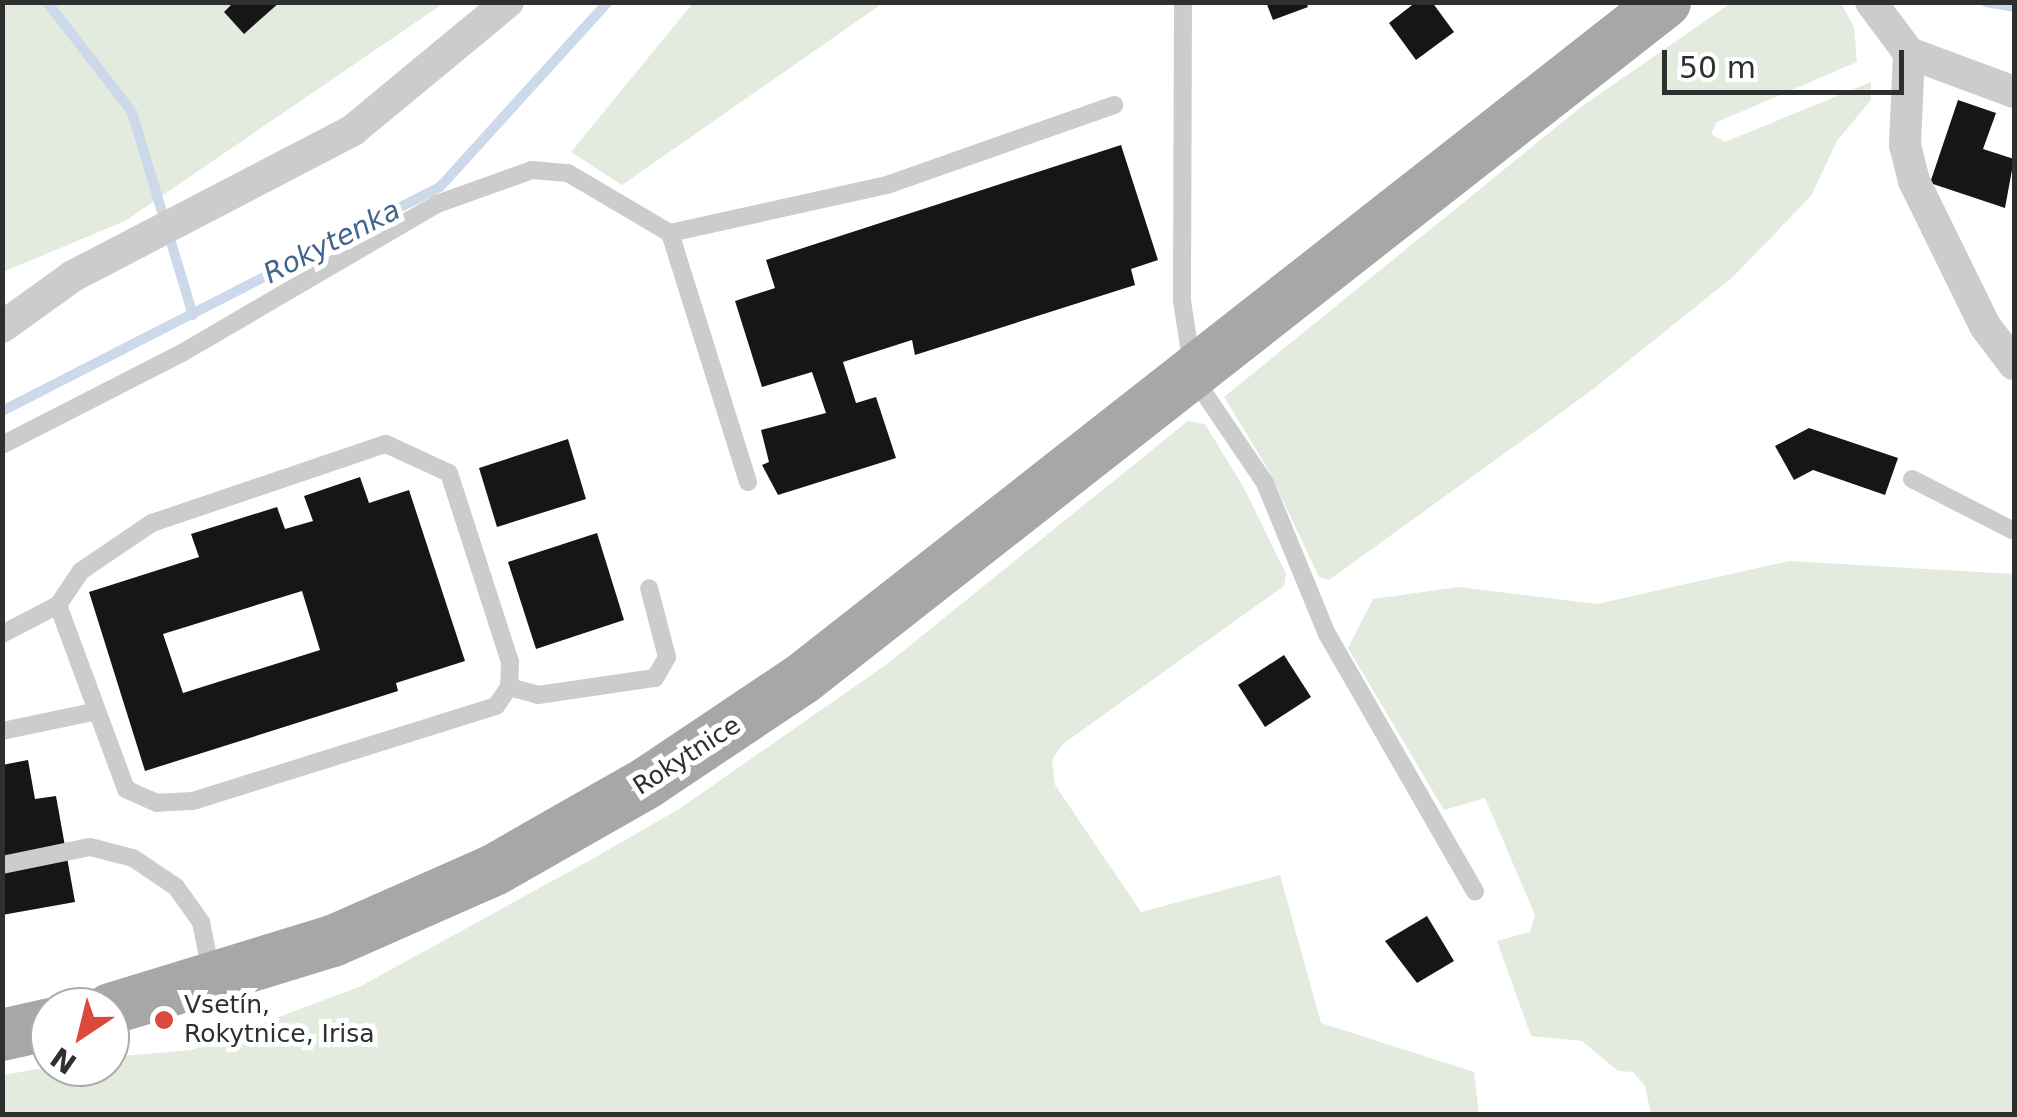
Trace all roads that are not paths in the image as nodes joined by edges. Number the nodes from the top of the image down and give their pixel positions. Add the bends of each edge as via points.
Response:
1 (508, 2) edge
2 (1183, 2) edge
3 (1665, 2) edge
4 (1871, 2) edge
5 (1909, 53) junction
6 (2014, 92) edge
7 (1114, 106) dead end
8 (670, 233) junction
9 (2, 326) edge
10 (2014, 364) edge
11 (1194, 378) junction
12 (2, 445) edge
13 (1912, 478) dead end
14 (748, 482) dead end
15 (2014, 531) edge
16 (649, 588) dead end
17 (58, 605) junction
18 (2, 634) edge
19 (509, 687) junction
20 (94, 712) junction
21 (2, 731) edge
22 (2, 865) edge
23 (1475, 891) dead end
24 (212, 978) junction
25 (130, 1003) edge
26 (30, 1029) edge
27 (2, 1035) edge

1 - 9 street via 354,130 73,276
2 - 11 lane via 1182,301
3 - 11 main road, Rokytnice
4 - 5 street
5 - 6 street
5 - 10 street via 1904,145 1914,181 1985,326
7 - 8 lane via 887,185
8 - 12 lane via 568,172 532,170 437,204 182,353
8 - 14 lane
11 - 23 lane via 1264,483 1327,634
11 - 24 main road, Rokytnice via 802,679 648,782 463,884 333,941
13 - 15 lane
16 - 19 lane via 667,657 655,678 538,695
17 - 18 lane
17 - 19 lane via 82,570 152,523 386,444 450,473 510,662
17 - 20 lane
19 - 20 lane via 496,706 175,802 141,800 126,789
20 - 21 lane
22 - 24 lane via 90,847 133,858 176,886 201,922
24 - 25 main road, Rokytnice
26 - 27 main road

